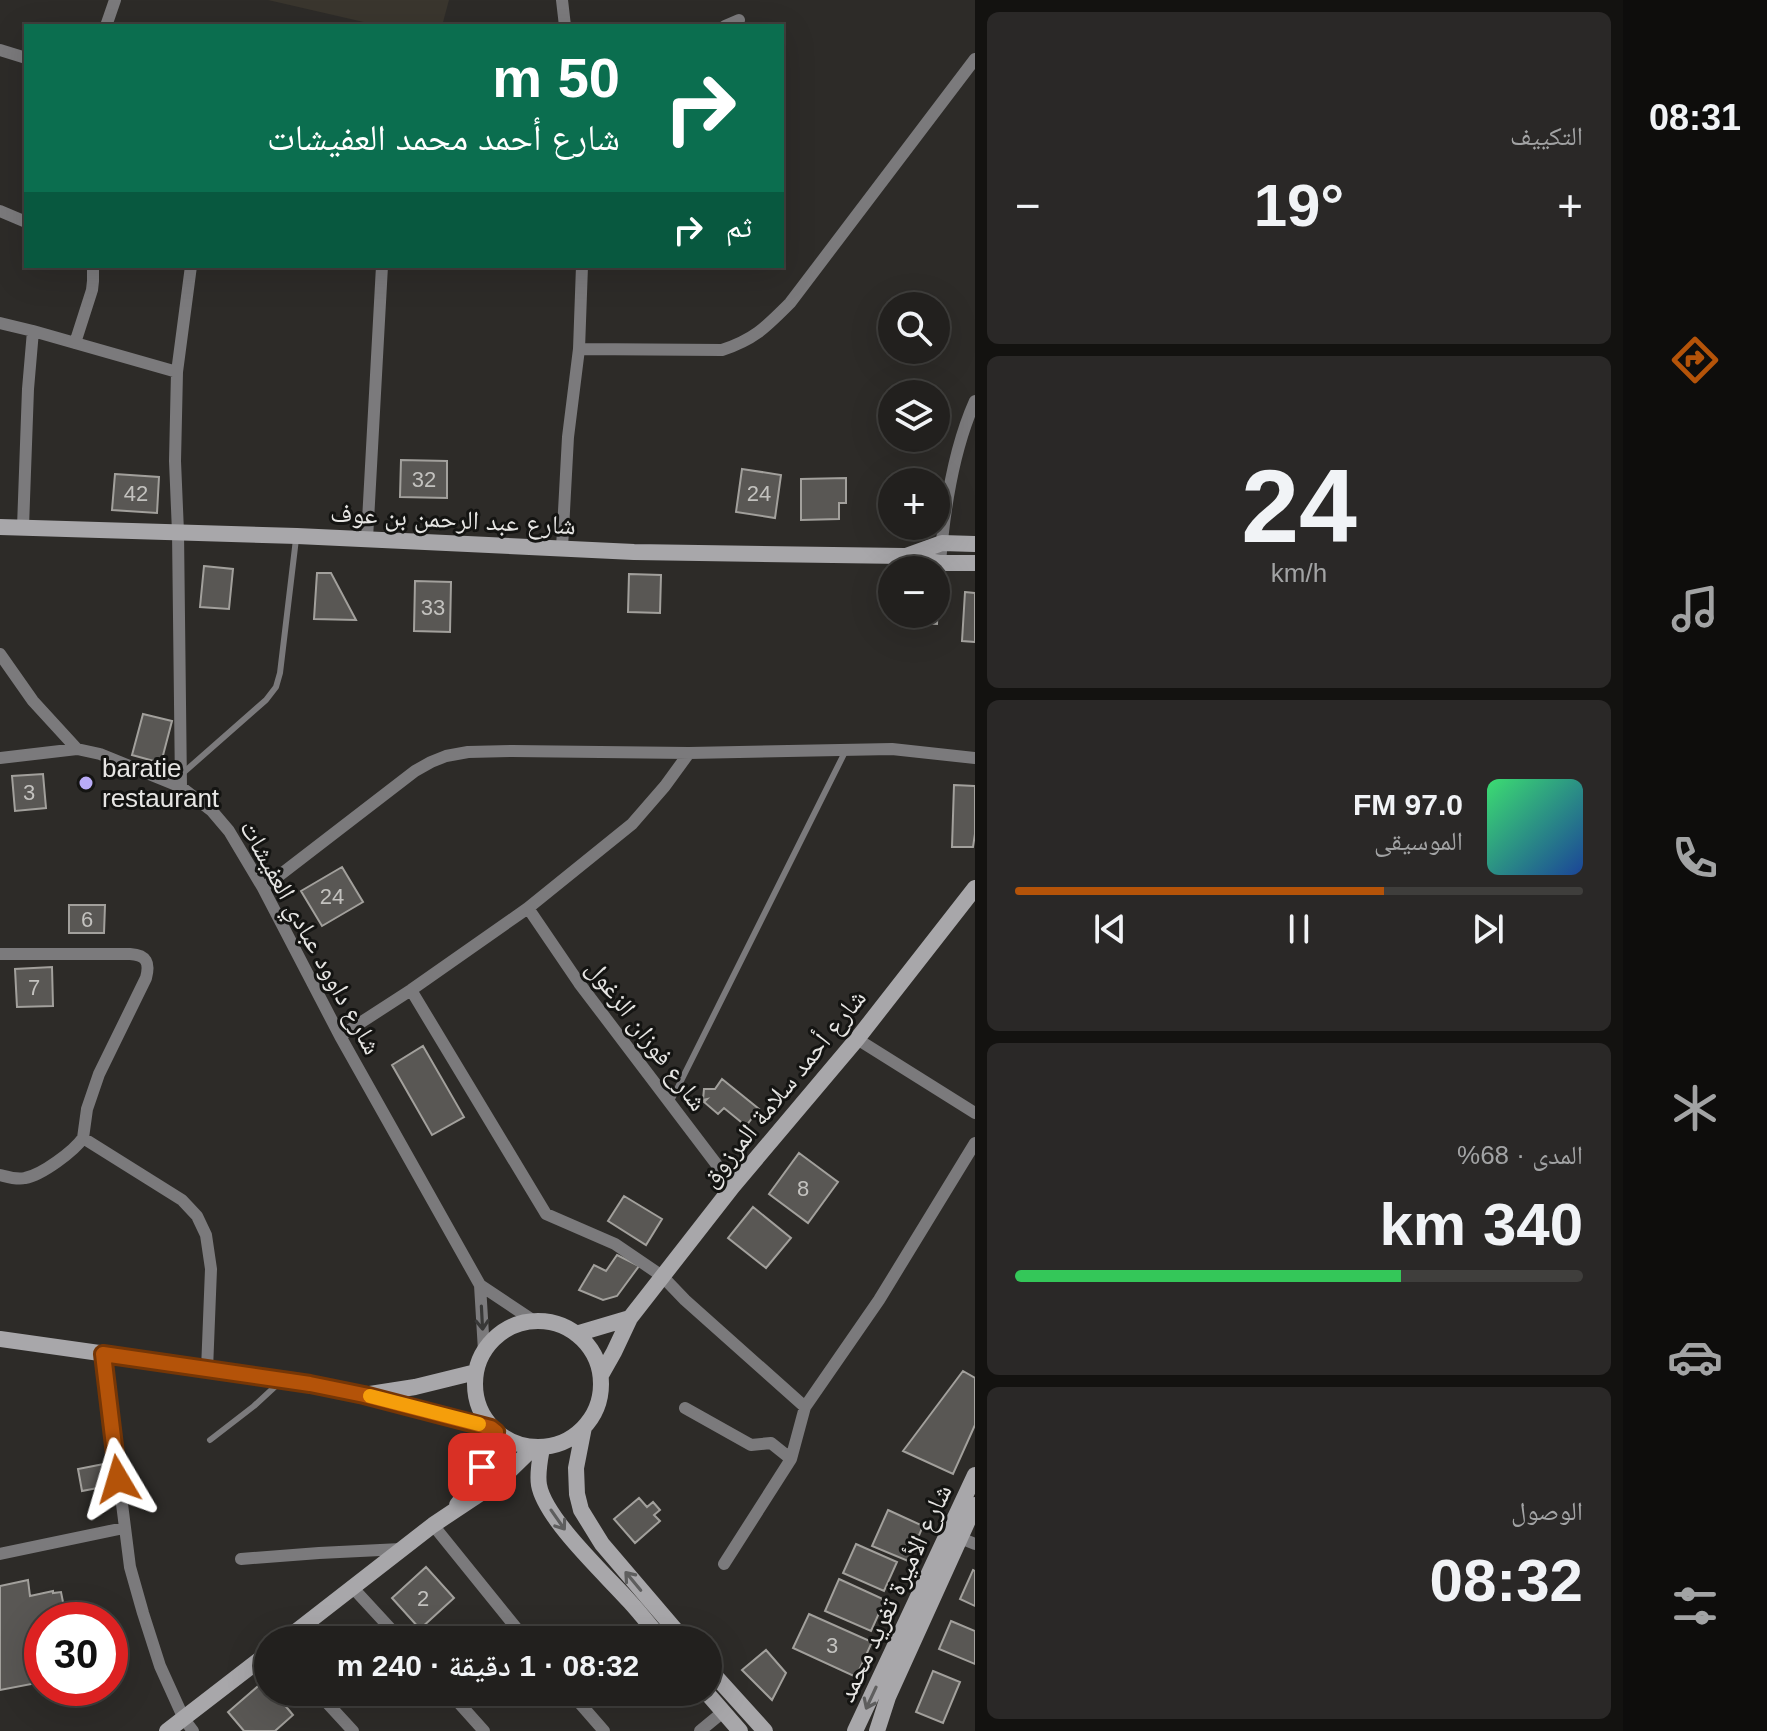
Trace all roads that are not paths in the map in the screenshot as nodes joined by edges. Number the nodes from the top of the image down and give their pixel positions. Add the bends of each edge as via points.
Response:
1 (115, 0) edge
2 (562, 0) edge
3 (739, 20) dead end
4 (107, 24) edge
5 (565, 24) edge
6 (730, 24) edge
7 (0, 50) edge
8 (24, 57) edge
9 (975, 59) edge
10 (0, 211) edge
11 (24, 221) edge
12 (93, 268) edge
13 (191, 268) edge
14 (382, 268) edge
15 (582, 268) edge
16 (0, 323) edge
17 (33, 331) junction
18 (75, 343) junction
19 (579, 349) junction
20 (177, 372) junction
21 (975, 401) edge
22 (0, 527) edge
23 (23, 527) junction
24 (178, 532) junction
25 (297, 536) junction
26 (367, 539) junction
27 (942, 543) junction
28 (975, 544) edge
29 (562, 548) junction
30 (904, 556) joint
31 (941, 556) edge
32 (950, 563) edge
33 (975, 563) edge
34 (0, 654) edge
35 (77, 749) junction
36 (846, 750) junction
37 (689, 753) junction
38 (0, 758) edge
39 (975, 758) edge
40 (181, 781) junction
41 (263, 888) junction
42 (975, 888) edge
43 (528, 908) junction
44 (0, 954) edge
45 (411, 990) junction
46 (340, 1036) junction
47 (857, 1039) junction
48 (670, 1102) junction
49 (975, 1113) edge
50 (83, 1138) junction
51 (975, 1143) edge
52 (0, 1175) edge
53 (733, 1186) junction
54 (662, 1276) junction
55 (480, 1285) junction
56 (630, 1318) junction
57 (534, 1321) junction
58 (576, 1334) junction
59 (0, 1339) edge
60 (484, 1351) junction
61 (103, 1354) junction
62 (207, 1370) junction
63 (476, 1372) junction
64 (601, 1375) junction
65 (283, 1379) junction
66 (364, 1395) junction
67 (805, 1407) junction
68 (685, 1408) dead end
69 (584, 1427) junction
70 (494, 1430) junction
71 (210, 1440) dead end
72 (538, 1448) junction
73 (791, 1459) junction
74 (975, 1475) edge
75 (975, 1505) edge
76 (451, 1513) junction
77 (433, 1525) junction
78 (124, 1528) junction
79 (969, 1535) edge
80 (401, 1549) junction
81 (0, 1554) edge
82 (241, 1559) dead end
83 (724, 1564) dead end
84 (353, 1588) junction
85 (303, 1626) edge
86 (388, 1626) edge
87 (515, 1626) edge
88 (650, 1626) edge
89 (672, 1626) edge
90 (254, 1666) edge
91 (722, 1683) edge
92 (330, 1706) edge
93 (462, 1706) edge
94 (582, 1706) edge
95 (718, 1706) edge
96 (723, 1712) junction
97 (188, 1725) edge
98 (167, 1731) edge
99 (353, 1731) edge
100 (484, 1731) edge
101 (604, 1731) edge
102 (700, 1731) edge
103 (740, 1731) edge
104 (765, 1731) edge
105 (855, 1731) edge
106 (877, 1731) edge

1 - 4 street
2 - 5 street
3 - 6 street
7 - 8 street
9 - 19 street via 790,303 763,331 722,350
10 - 11 street
12 - 18 street via 92,290
13 - 20 street
14 - 26 street
15 - 19 street
16 - 17 street
17 - 18 street
17 - 23 street
18 - 20 street
19 - 29 street
20 - 24 street
21 - 27 street via 954,470
22 - 23 street, شارع عبد الرحمن بن عوف
23 - 24 street, شارع عبد الرحمن بن عوف
24 - 25 street, شارع عبد الرحمن بن عوف
24 - 40 street
25 - 26 street, شارع عبد الرحمن بن عوف
25 - 40 lane via 276,687
26 - 29 street, شارع عبد الرحمن بن عوف
27 - 28 street, شارع عبد الرحمن بن عوف
27 - 30 street, شارع عبد الرحمن بن عوف
27 - 31 street
29 - 30 street, شارع عبد الرحمن بن عوف
32 - 33 street, شارع عبد الرحمن بن عوف
34 - 35 street
35 - 38 street, شارع داوود عبادي العفيشات
35 - 40 street, شارع داوود عبادي العفيشات
36 - 37 street
36 - 39 street
36 - 48 lane
37 - 41 street via 512,751 446,756 415,771
37 - 43 street via 632,824
40 - 41 street, شارع داوود عبادي العفيشات via 229,831
41 - 46 street, شارع داوود عبادي العفيشات
42 - 47 street, شارع أحمد سلامة المرزوق
43 - 45 street
43 - 48 street, شارع فوزان الزغول
44 - 50 street via 140,954 146,960 146,978 91,1096
45 - 46 street
45 - 54 street via 546,1214 615,1244
46 - 55 street, شارع داوود عبادي العفيشات
47 - 49 street
47 - 53 street, شارع أحمد سلامة المرزوق
48 - 53 street, شارع فوزان الزغول
50 - 52 street via 51,1166 25,1179
50 - 62 street via 182,1200 197,1216 211,1269
51 - 67 street via 879,1300
53 - 54 street, شارع أحمد سلامة المرزوق
54 - 56 street, شارع أحمد سلامة المرزوق
54 - 67 street
55 - 57 street, شارع داوود عبادي العفيشات
55 -> 60 street, شارع داوود عبادي العفيشات
56 - 58 street
56 - 64 street, شارع أحمد سلامة المرزوق
57 - 58 street via 552,1322
57 - 60 street via 502,1332
58 - 64 street via 595,1356
59 - 61 street
60 - 63 street
61 - 62 street
61 - 78 street
62 - 65 street
63 - 66 street
63 - 70 street via 476,1396
64 - 69 street via 598,1403
65 - 66 street
65 - 71 lane
66 - 70 street
67 - 73 street
68 - 73 street via 751,1445 771,1443
69 - 72 street via 565,1441
89 -> 69 street via 602,1544 581,1510 576,1468
70 - 72 street via 520,1445
70 - 76 street via 472,1486
72 - 76 street
72 -> 88 street via 542,1496 569,1536
73 - 83 street
74 -> 105 street, شارع الأميرة تغريد محمد
75 - 79 street, شارع الأميرة تغريد محمد
76 - 77 street
77 - 80 street
77 - 87 street
78 - 81 street
78 - 97 street via 130,1567 160,1666
79 - 106 street, شارع الأميرة تغريد محمد via 888,1697
80 - 82 street
80 - 84 street
84 - 85 street
84 - 86 street
90 - 97 street
91 - 104 street
92 - 99 street
93 - 100 street
94 - 101 street
95 - 96 street
96 - 102 street
96 - 103 street
97 - 98 street

